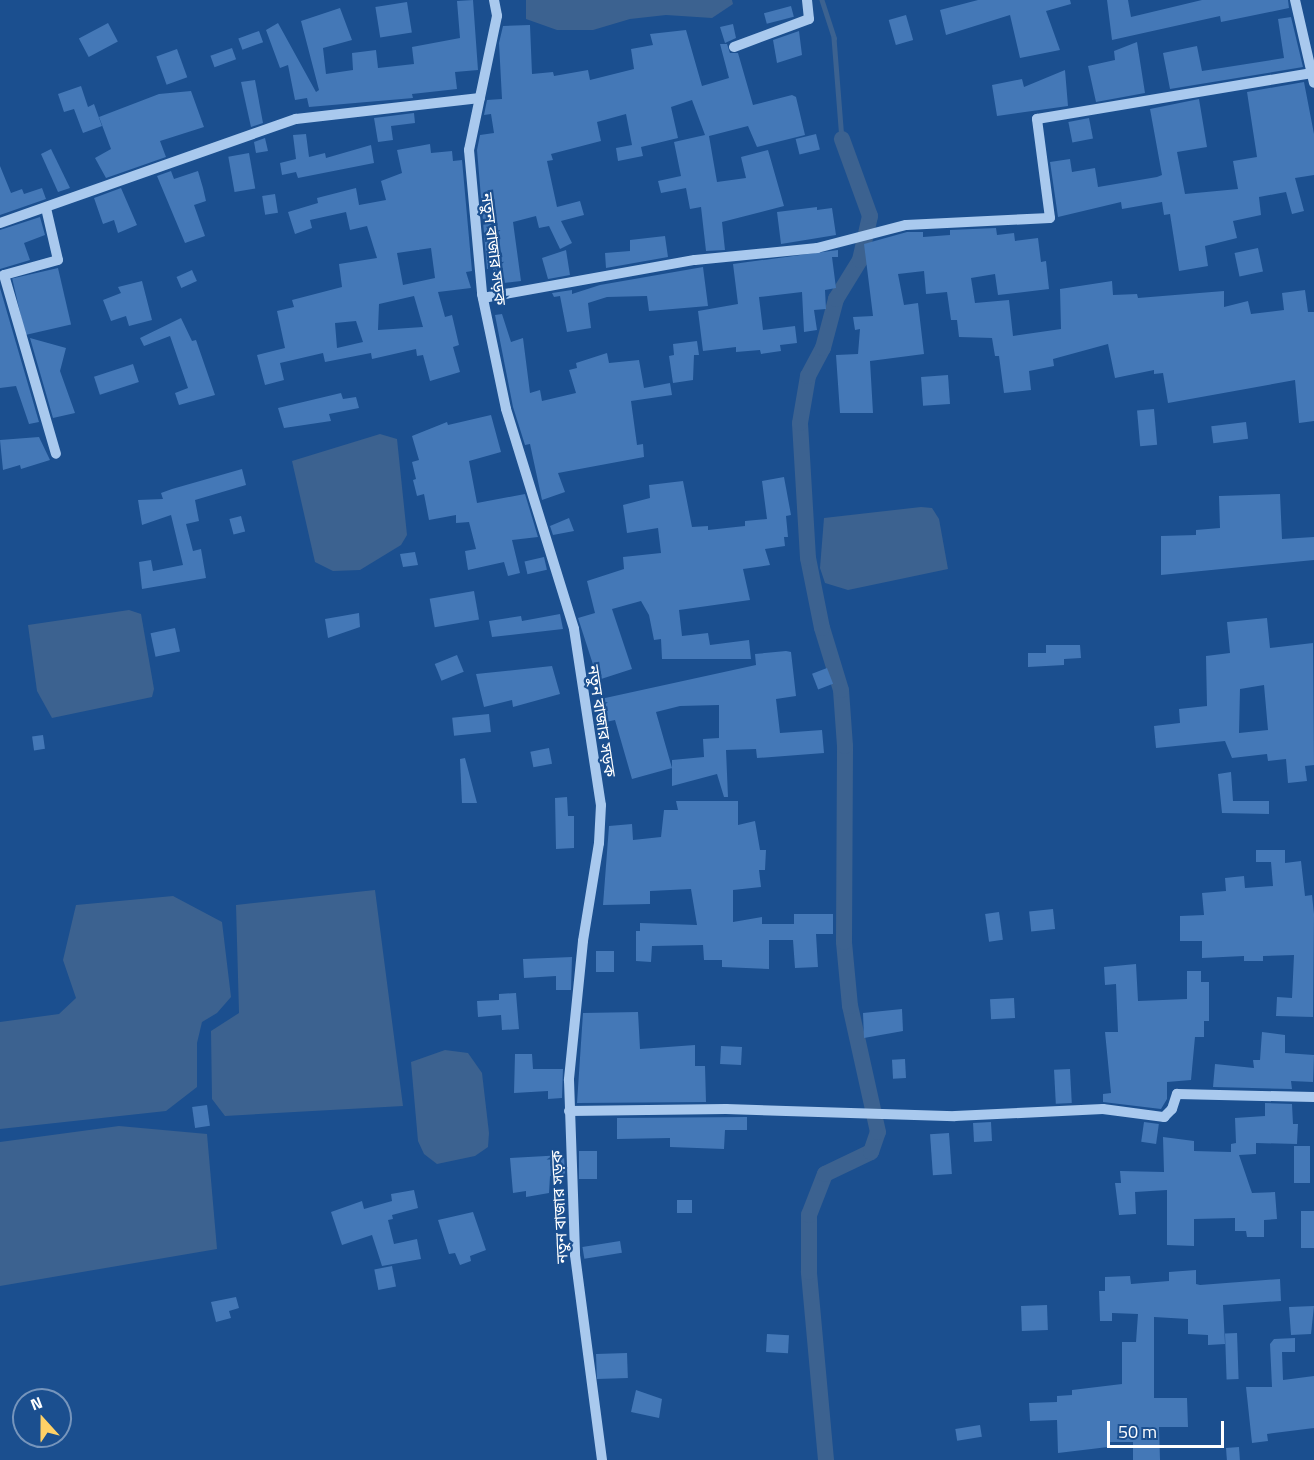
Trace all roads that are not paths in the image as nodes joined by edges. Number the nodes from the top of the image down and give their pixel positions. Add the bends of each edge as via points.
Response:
1 (494, 0) edge
2 (807, 0) edge
3 (1295, 0) edge
4 (734, 47) dead end
5 (1313, 78) edge
6 (480, 98) junction
7 (46, 208) junction
8 (0, 223) edge
9 (483, 298) junction
10 (56, 454) dead end
11 (1314, 1097) edge
12 (569, 1111) junction
13 (602, 1460) edge

1 - 6 street, নতুন বাজার সড়ক via 497,16
2 - 4 street via 809,19
3 - 5 street
5 - 9 street via 1037,119 1050,218 906,225 817,248 695,260
6 - 7 street via 296,119
6 - 9 street, নতুন বাজার সড়ক via 469,150
7 - 8 street
7 - 10 street via 58,260 4,274
9 - 12 street, নতুন বাজার সড়ক via 506,409 574,629 600,805 599,843 583,941
11 - 12 street via 1177,1094 1172,1109 1164,1117 1103,1109 933,1116 862,1111
12 - 13 street, নতুন বাজার সড়ক via 575,1255

